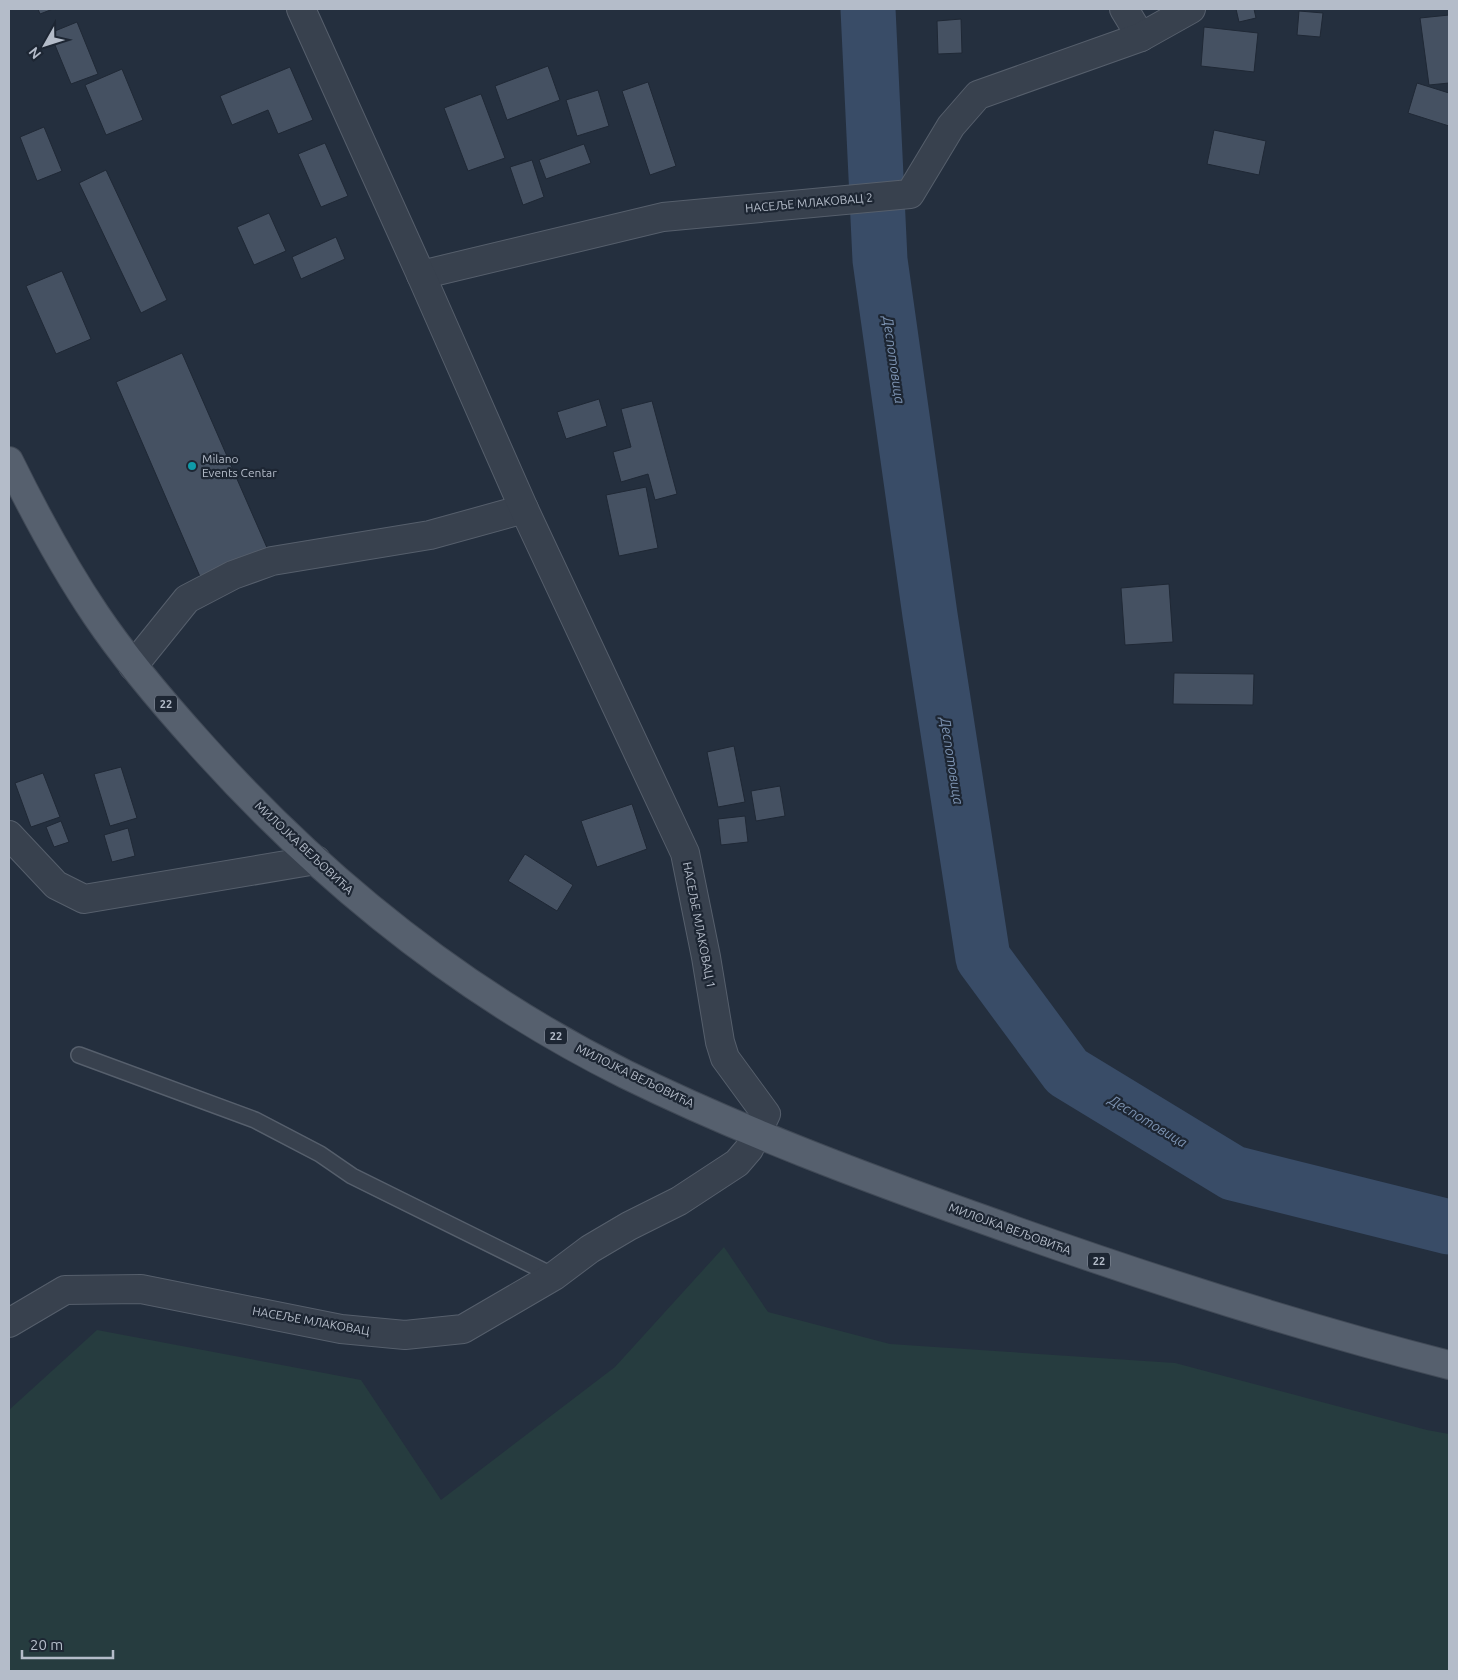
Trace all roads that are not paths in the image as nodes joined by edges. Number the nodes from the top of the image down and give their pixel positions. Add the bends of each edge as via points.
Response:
1 (301, 9) edge
2 (1124, 9) edge
3 (1191, 9) edge
4 (1141, 37) junction
5 (421, 275) junction
6 (9, 461) edge
7 (524, 509) junction
8 (133, 666) junction
9 (9, 835) edge
10 (316, 860) junction
11 (78, 1055) dead end
12 (758, 1132) junction
13 (554, 1276) junction
14 (9, 1323) edge
15 (1449, 1365) edge

1 - 5 street
2 - 4 street
3 - 4 street, НАСЕЉЕ МЛАКОВАЦ 2
4 - 5 street, НАСЕЉЕ МЛАКОВАЦ 2 via 978,95 951,126 910,194 663,217
5 - 7 street
6 - 8 main road, МИЛОЈКА ВЕЉОВИЋА / 22 via 59,557 96,616
7 - 8 street via 430,535 272,562 233,575 187,599
7 - 12 street, НАСЕЉЕ МЛАКОВАЦ 1 via 685,854 720,1042 725,1058 766,1114
8 - 10 main road, МИЛОЈКА ВЕЉОВИЋА / 22 via 228,775
9 - 10 street via 56,885 84,899
10 - 12 main road, МИЛОЈКА ВЕЉОВИЋА / 22 via 371,910 429,954 533,1022 624,1073
11 - 13 lane via 255,1120 320,1154 352,1176
12 - 13 street, НАСЕЉЕ МЛАКОВАЦ via 737,1163 679,1201 590,1249
12 - 15 main road, МИЛОЈКА ВЕЉОВИЋА / 22 via 953,1208 1163,1283 1359,1342
13 - 14 street, НАСЕЉЕ МЛАКОВАЦ via 462,1329 404,1335 341,1328 141,1289 65,1290

